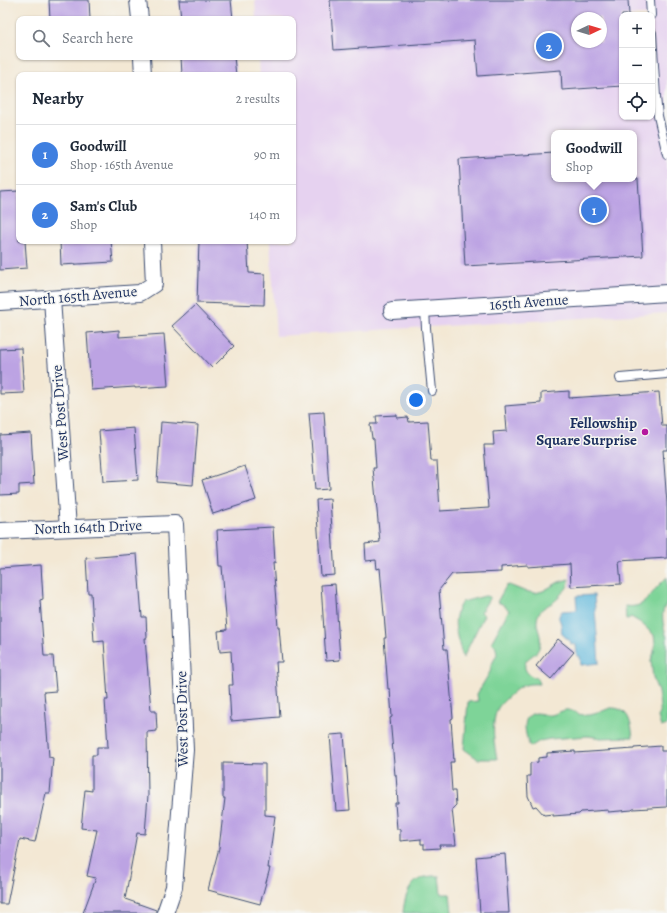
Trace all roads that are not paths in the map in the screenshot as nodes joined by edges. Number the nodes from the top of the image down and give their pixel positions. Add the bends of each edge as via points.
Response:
1 (138, 0) edge
2 (650, 0) edge
3 (651, 12) edge
4 (140, 16) edge
5 (653, 48) edge
6 (142, 60) edge
7 (143, 72) edge
8 (667, 154) edge
9 (152, 244) edge
10 (667, 293) edge
11 (52, 299) junction
12 (0, 302) edge
13 (426, 309) junction
14 (392, 311) dead end
15 (667, 374) edge
16 (620, 378) dead end
17 (432, 391) dead end
18 (175, 524) joint
19 (68, 528) junction
20 (0, 531) edge
21 (165, 913) edge

1 - 4 street
2 - 3 lane
5 - 8 lane via 658,116
6 - 7 street
9 - 11 street, North 165th Avenue via 154,284 140,293
10 - 13 street, 165th Avenue
11 - 12 street, North 165th Avenue
11 - 19 street, West Post Drive
13 - 14 street, 165th Avenue
13 - 17 lane
15 - 16 lane
18 - 19 street, North 164th Drive
18 - 21 street, West Post Drive via 185,750 174,887
19 - 20 street, North 164th Drive

